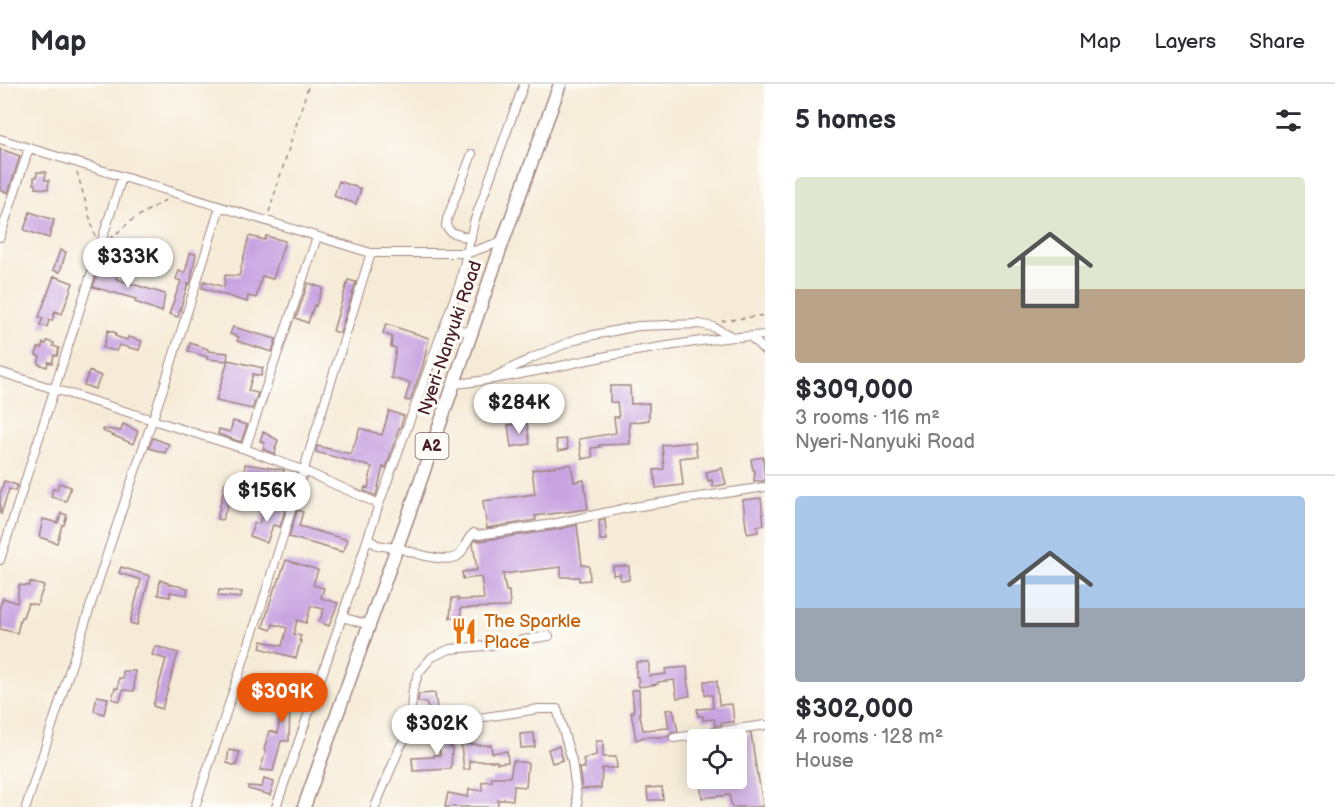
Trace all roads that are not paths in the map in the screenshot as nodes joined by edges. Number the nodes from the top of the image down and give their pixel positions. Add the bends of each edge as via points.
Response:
1 (524, 84) edge
2 (560, 84) edge
3 (0, 140) edge
4 (29, 148) junction
5 (472, 154) dead end
6 (122, 177) junction
7 (220, 207) junction
8 (0, 237) edge
9 (317, 237) junction
10 (471, 239) junction
11 (503, 241) junction
12 (371, 253) junction
13 (468, 253) junction
14 (445, 325) junction
15 (471, 333) junction
16 (765, 335) edge
17 (751, 337) junction
18 (733, 338) junction
19 (765, 351) edge
20 (0, 372) edge
21 (485, 381) junction
22 (453, 384) junction
23 (54, 389) junction
24 (152, 420) junction
25 (245, 449) junction
26 (302, 470) junction
27 (765, 487) edge
28 (379, 504) junction
29 (368, 539) junction
30 (399, 548) junction
31 (0, 560) edge
32 (342, 617) junction
33 (369, 626) junction
34 (549, 636) dead end
35 (765, 724) edge
36 (413, 726) junction
37 (674, 738) dead end
38 (26, 807) edge
39 (195, 807) edge
40 (276, 807) edge
41 (304, 807) edge
42 (375, 807) edge
43 (578, 807) edge

1 - 10 street
2 - 11 highway, Nyeri-Nanyuki Road / A2
3 - 4 street
4 - 6 street
4 - 8 street
5 - 10 street via 446,226 451,232
6 - 7 street
6 - 23 street
7 - 9 street
7 - 24 street
9 - 12 street
9 - 25 street
10 - 13 street
11 - 13 street
11 - 15 highway, Nyeri-Nanyuki Road / A2
12 - 13 street
12 - 26 street
13 - 14 street
14 - 15 street
14 - 28 street
15 - 22 highway, Nyeri-Nanyuki Road / A2
16 - 17 street
17 - 18 street
17 - 19 street
18 - 21 street via 629,352
18 - 21 street via 700,324 638,326 579,338
20 - 23 street
21 - 22 street
22 - 30 highway, Nyeri-Nanyuki Road / A2
23 - 24 street
23 - 31 street
24 - 25 street
24 - 38 street
25 - 26 street
26 - 28 street
26 - 39 street
27 - 30 street via 627,508 553,524 474,533 455,557 439,558
28 - 29 street
29 - 30 street via 377,545
29 - 32 street
30 - 33 highway, Nyeri-Nanyuki Road / A2
32 - 33 street
32 - 40 street
33 - 41 highway, Nyeri-Nanyuki Road / A2
34 - 36 street via 450,650 432,657 419,672 413,689
35 - 37 street
36 - 42 street
36 - 43 street via 557,709 572,762

